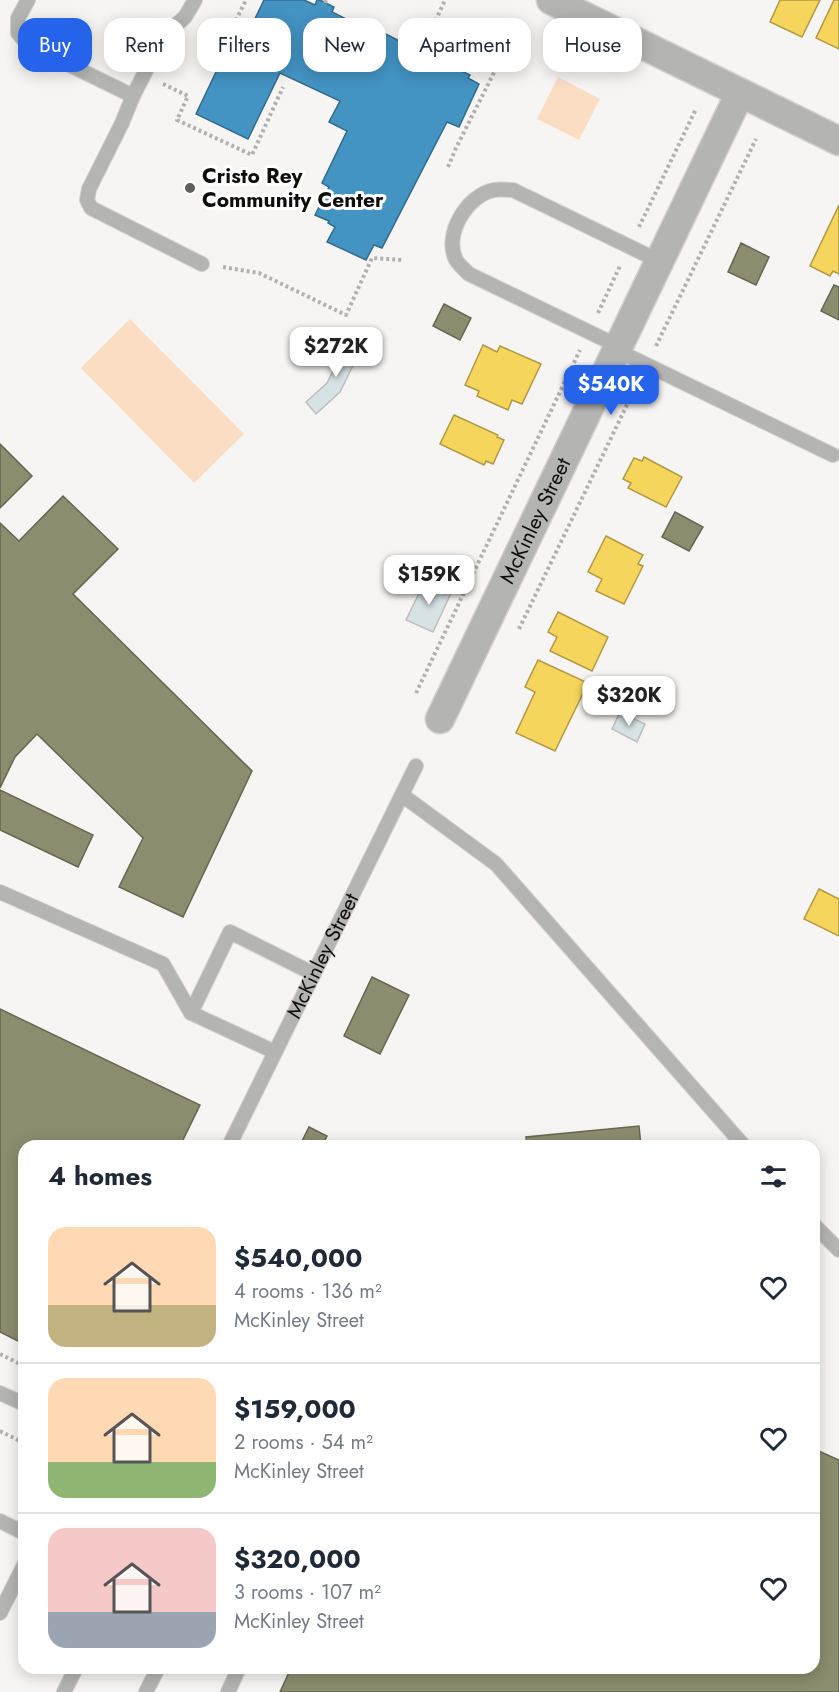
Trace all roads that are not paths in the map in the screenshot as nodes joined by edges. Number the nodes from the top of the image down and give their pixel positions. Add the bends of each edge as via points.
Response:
1 (27, 0) edge
2 (195, 0) edge
3 (551, 0) edge
4 (740, 93) junction
5 (133, 96) junction
6 (839, 141) edge
7 (659, 261) junction
8 (202, 264) road end
9 (617, 348) junction
10 (833, 455) dead end
11 (440, 719) dead end
12 (416, 766) dead end
13 (402, 795) junction
14 (0, 892) edge
15 (314, 974) junction
16 (191, 1013) junction
17 (275, 1052) junction
18 (232, 1140) edge
19 (739, 1140) edge
20 (820, 1231) edge
21 (839, 1250) edge
22 (0, 1393) edge
23 (18, 1401) edge
24 (0, 1521) edge
25 (18, 1530) edge
26 (18, 1577) edge
27 (0, 1613) edge
28 (73, 1674) edge
29 (155, 1674) edge
30 (236, 1674) edge
31 (64, 1692) edge
32 (146, 1692) edge
33 (228, 1692) edge

1 - 5 lane via 18,18 18,33 27,44
2 - 5 lane via 185,17 163,37
3 - 4 street
4 - 6 street
4 - 7 street, McKinley Street
5 - 8 lane via 87,200 91,208
7 - 9 street, McKinley Street
7 - 9 lane via 513,190 493,190 475,199 454,230 452,246 456,261 469,274
9 - 10 lane
9 - 11 street, McKinley Street
12 - 13 lane, McKinley Street
13 - 15 lane, McKinley Street
13 - 19 lane via 496,864
14 - 16 lane via 163,964
15 - 16 lane via 230,932
15 - 17 lane, McKinley Street
16 - 17 lane
17 - 18 lane, McKinley Street
20 - 21 lane
22 - 23 lane
24 - 25 lane
26 - 27 lane
28 - 31 lane
29 - 32 lane
30 - 33 lane

